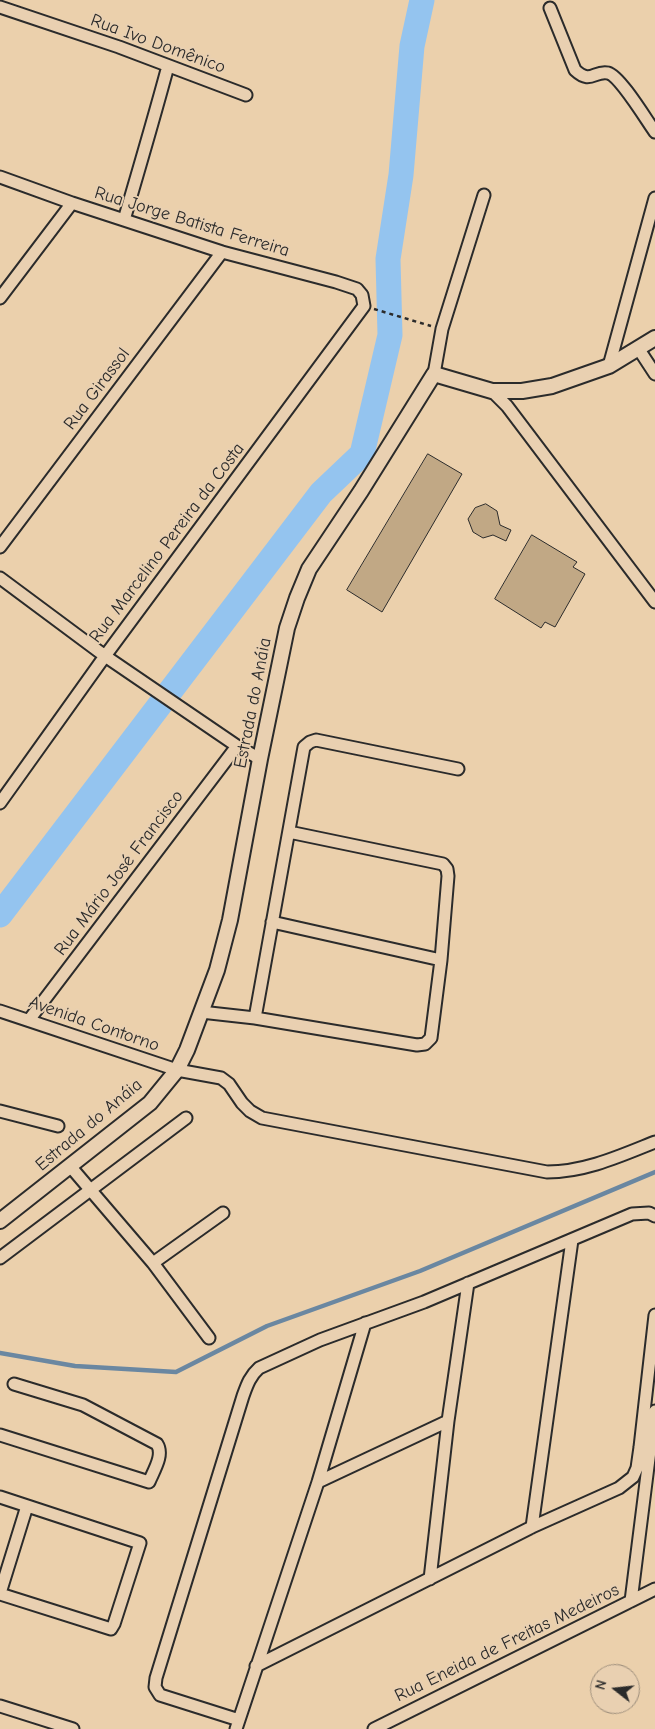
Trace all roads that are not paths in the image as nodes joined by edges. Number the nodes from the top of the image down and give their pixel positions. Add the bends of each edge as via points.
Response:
1 (0, 7) edge
2 (550, 8) dead end
3 (168, 66) junction
4 (246, 94) dead end
5 (655, 132) edge
6 (0, 177) edge
7 (484, 195) dead end
8 (655, 198) edge
9 (72, 203) junction
10 (124, 220) junction
11 (222, 252) junction
12 (0, 298) edge
13 (370, 308) joint
14 (655, 338) edge
15 (638, 348) junction
16 (609, 366) junction
17 (434, 374) junction
18 (655, 374) edge
19 (492, 391) junction
20 (0, 547) edge
21 (0, 578) edge
22 (655, 602) edge
23 (105, 656) junction
24 (238, 746) junction
25 (260, 759) junction
26 (458, 769) dead end
27 (0, 803) edge
28 (289, 832) junction
29 (272, 922) junction
30 (441, 960) junction
31 (0, 1011) edge
32 (201, 1012) junction
33 (255, 1018) junction
34 (28, 1020) junction
35 (177, 1070) junction
36 (0, 1111) edge
37 (186, 1118) dead end
38 (58, 1126) dead end
39 (655, 1142) edge
40 (70, 1166) junction
41 (91, 1189) junction
42 (223, 1213) dead end
43 (655, 1216) edge
44 (0, 1222) edge
45 (572, 1240) junction
46 (0, 1258) edge
47 (153, 1263) junction
48 (468, 1283) junction
49 (655, 1314) edge
50 (365, 1322) junction
51 (209, 1338) dead end
52 (14, 1384) dead end
53 (655, 1411) edge
54 (448, 1421) junction
55 (0, 1435) edge
56 (318, 1482) junction
57 (0, 1497) edge
58 (27, 1506) junction
59 (532, 1527) junction
60 (430, 1579) junction
61 (655, 1589) edge
62 (0, 1594) edge
63 (631, 1601) junction
64 (256, 1666) junction
65 (0, 1706) edge
66 (238, 1725) edge
67 (73, 1729) edge
68 (374, 1729) edge

1 - 3 street, Rua Ivo Domênico
2 - 5 street via 575,70 586,77 603,73 612,75
3 - 4 street, Rua Ivo Domênico
3 - 10 street
6 - 9 street, Rua Jorge Batista Ferreira
7 - 17 street via 442,329
8 - 16 street
9 - 10 street, Rua Jorge Batista Ferreira
9 - 12 street
10 - 11 street, Rua Jorge Batista Ferreira
11 - 13 street, Rua Jorge Batista Ferreira via 357,289
11 - 20 street, Rua Girassol
13 - 23 street, Rua Marcelino Pereira da Costa
14 - 15 street
15 - 16 street
15 - 18 street
16 - 19 street via 552,386
17 - 19 street
17 - 25 street, Estrada do Anáia via 309,569 287,628
19 - 22 street via 507,406
21 - 23 street
23 - 24 street
23 - 27 street, Rua Marcelino Pereira da Costa
24 - 25 street
24 - 34 street, Rua Mário José Francisco
25 - 32 street, Estrada do Anáia via 230,920 217,970
26 - 28 street via 316,740 310,742 304,747
28 - 29 street
28 - 30 street via 443,864 448,876
29 - 30 street
29 - 33 street
30 - 33 street via 431,1038 425,1044
31 - 34 street, Avenida Contorno
32 - 33 street
32 - 35 street, Estrada do Anáia
34 - 35 street, Avenida Contorno
35 - 39 street, Avenida Contorno via 221,1078 246,1107 262,1118 546,1172 565,1172 602,1163
35 - 40 street, Estrada do Anáia via 150,1102
36 - 38 street
37 - 41 street
40 - 41 street
40 - 44 street, Estrada do Anáia
41 - 46 street
41 - 47 street
42 - 47 street
43 - 45 street via 632,1214
45 - 48 street
45 - 59 street
47 - 51 street
48 - 50 street
48 - 54 street
49 - 59 street via 640,1447 633,1477 619,1488
50 - 56 street
50 - 66 street via 259,1368 245,1389 155,1686 160,1695
52 - 55 street via 83,1405 142,1434 157,1444 160,1456 149,1482
53 - 63 street
54 - 56 street
54 - 60 street
56 - 64 street
57 - 58 street
58 - 62 street
58 - 62 street via 140,1543 137,1554 110,1629
59 - 60 street
60 - 64 street
61 - 63 street, Rua Eneida de Freitas Medeiros
63 - 68 street, Rua Eneida de Freitas Medeiros
64 - 66 street
65 - 67 street

